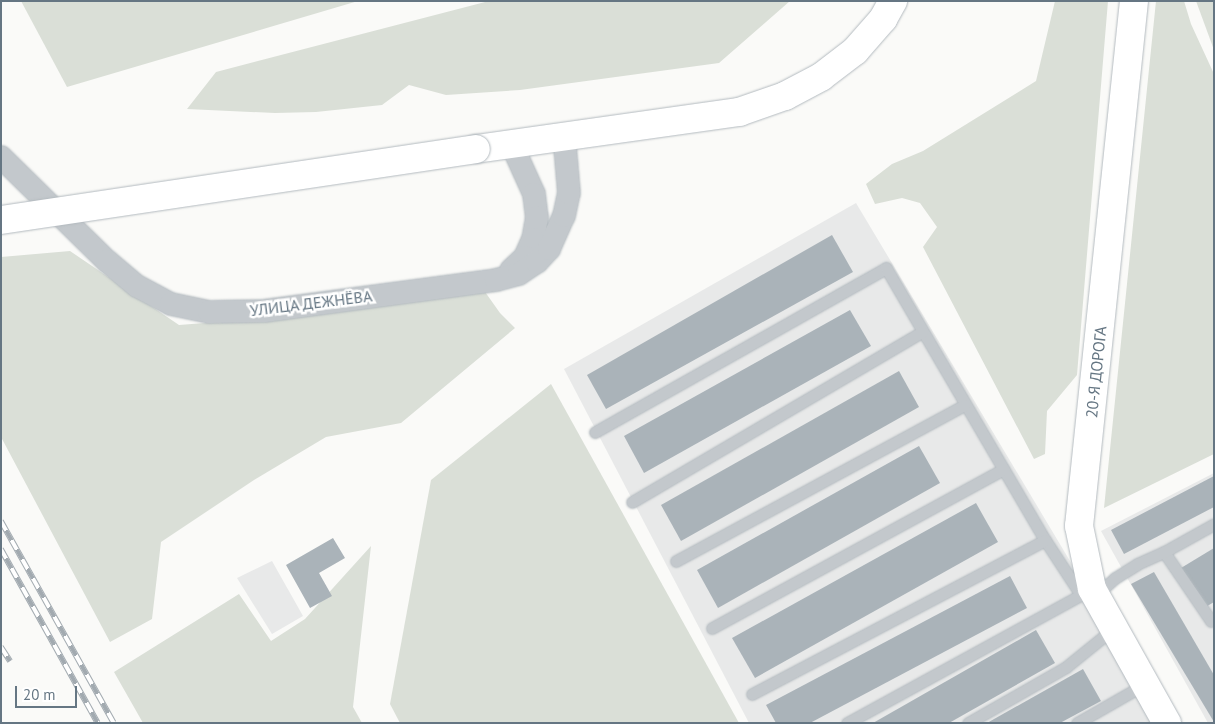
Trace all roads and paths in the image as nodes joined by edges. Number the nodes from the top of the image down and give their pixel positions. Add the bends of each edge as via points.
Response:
1 (893, 1) edge
2 (1134, 1) edge
3 (564, 135) junction
4 (512, 144) junction
5 (1, 157) edge
6 (1, 220) edge
7 (496, 280) junction
8 (922, 332) junction
9 (965, 405) junction
10 (595, 432) dead end
11 (1004, 469) junction
12 (632, 502) dead end
13 (1214, 524) edge
14 (1045, 540) junction
15 (1164, 552) junction
16 (676, 561) dead end
17 (1089, 593) junction
18 (1213, 622) edge
19 (712, 628) dead end
20 (1114, 628) junction
21 (1146, 684) junction
22 (752, 694) dead end
23 (847, 723) edge
24 (968, 723) edge
25 (1077, 723) edge
26 (1167, 723) edge

1 - 3 main road via 883,19 855,50 821,77 785,96 739,112
2 - 17 main road, 20-Я ДОРОГА via 1080,526
3 - 4 main road
3 - 7 street, УЛИЦА ДЕЖНЁВА via 569,193 564,216 549,249 519,274
4 - 6 main road, bridge
4 - 7 street via 534,194 537,217 534,239 525,257
5 - 7 street, УЛИЦА ДЕЖНЁВА via 107,261 137,286 171,304 209,312 264,311
8 - 9 lane
8 - 10 lane via 886,268
8 - 12 lane
9 - 11 lane
9 - 16 lane
11 - 14 lane
11 - 19 lane
13 - 15 lane
14 - 17 lane
14 - 22 lane
15 - 17 lane
15 - 18 lane
17 - 20 main road, 20-Я ДОРОГА
17 - 23 lane
20 - 21 main road, 20-Я ДОРОГА
20 - 24 lane via 1066,667
21 - 25 lane
21 - 26 main road, 20-Я ДОРОГА

